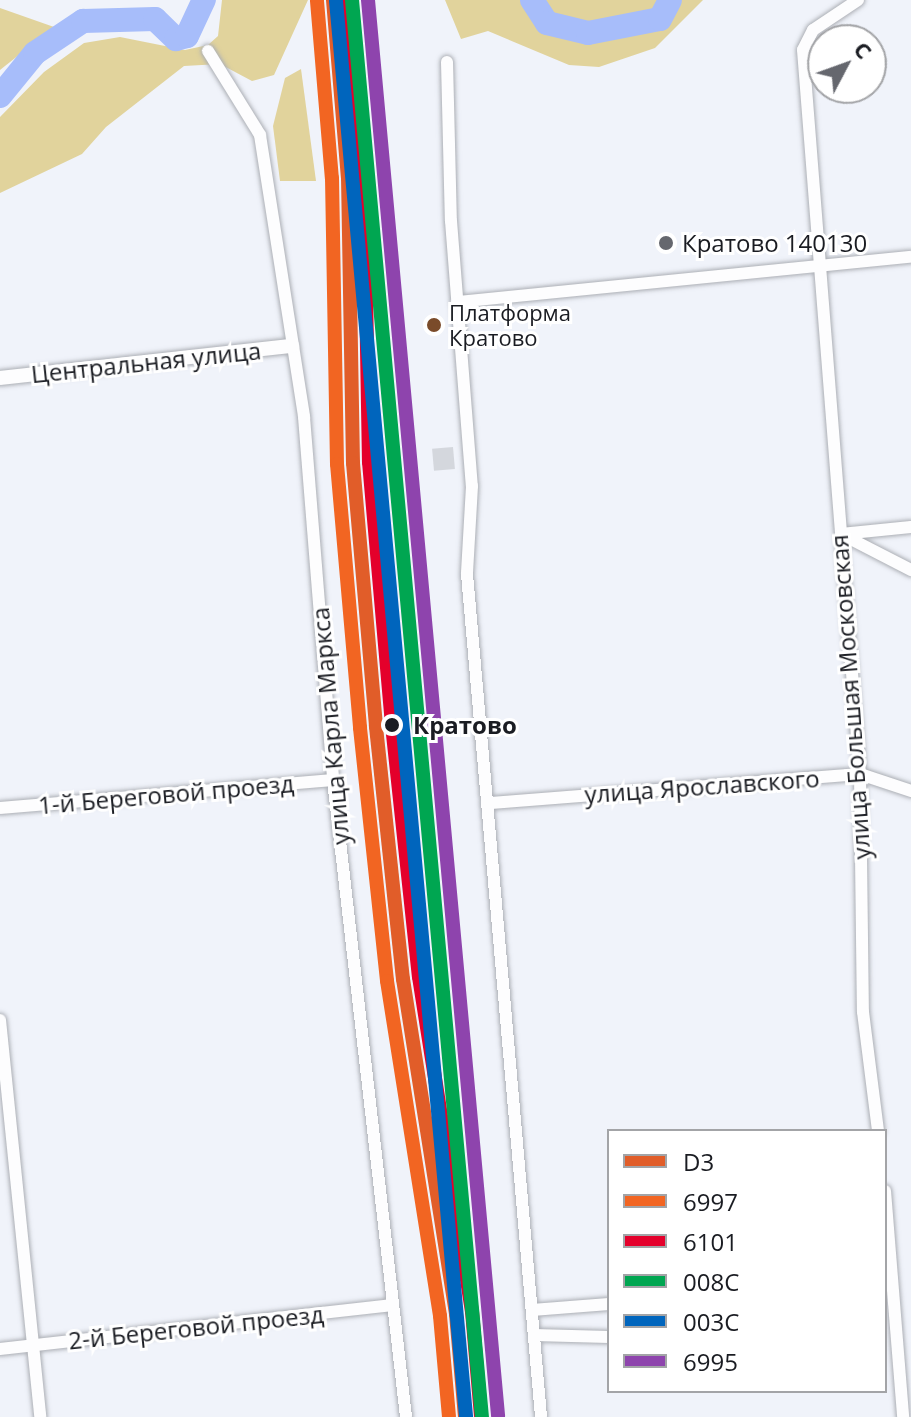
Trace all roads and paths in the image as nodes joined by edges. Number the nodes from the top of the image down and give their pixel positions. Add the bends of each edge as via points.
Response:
1 (858, 0) edge
2 (208, 51) dead end
3 (447, 62) dead end
4 (911, 257) edge
5 (817, 264) junction
6 (457, 302) junction
7 (292, 346) junction
8 (0, 378) edge
9 (911, 527) edge
10 (841, 534) junction
11 (911, 570) edge
12 (860, 774) junction
13 (333, 780) junction
14 (911, 791) edge
15 (491, 803) junction
16 (0, 808) edge
17 (0, 1020) edge
18 (878, 1129) edge
19 (887, 1222) edge
20 (891, 1284) edge
21 (607, 1304) edge
22 (391, 1305) junction
23 (532, 1310) junction
24 (534, 1335) junction
25 (607, 1337) edge
26 (32, 1345) junction
27 (0, 1349) edge
28 (40, 1417) edge
29 (406, 1417) edge
30 (541, 1417) edge
31 (903, 1417) edge

1 - 5 street, улица Большая Московская via 813,30 803,50
2 - 7 street, улица Карла Маркса via 260,135
3 - 6 street
4 - 5 street
5 - 6 street
5 - 10 street, улица Большая Московская
6 - 15 street via 472,486 467,574
7 - 8 street, Центральная улица
7 - 13 street, улица Карла Маркса via 304,417
9 - 10 street
10 - 11 street
10 - 12 street, улица Большая Московская
12 - 14 street, улица Ярославского
12 - 15 street, улица Ярославского
12 - 18 street, улица Большая Московская via 863,1012
13 - 16 street, 1-й Береговой проезд
13 - 22 street, улица Карла Маркса
15 - 23 street
17 - 26 street
19 - 20 street
20 - 31 street
21 - 23 street
22 - 26 street, 2-й Береговой проезд
22 - 29 street, улица Карла Маркса
23 - 24 street
24 - 25 street
24 - 30 street
26 - 27 street, 2-й Береговой проезд
26 - 28 street

